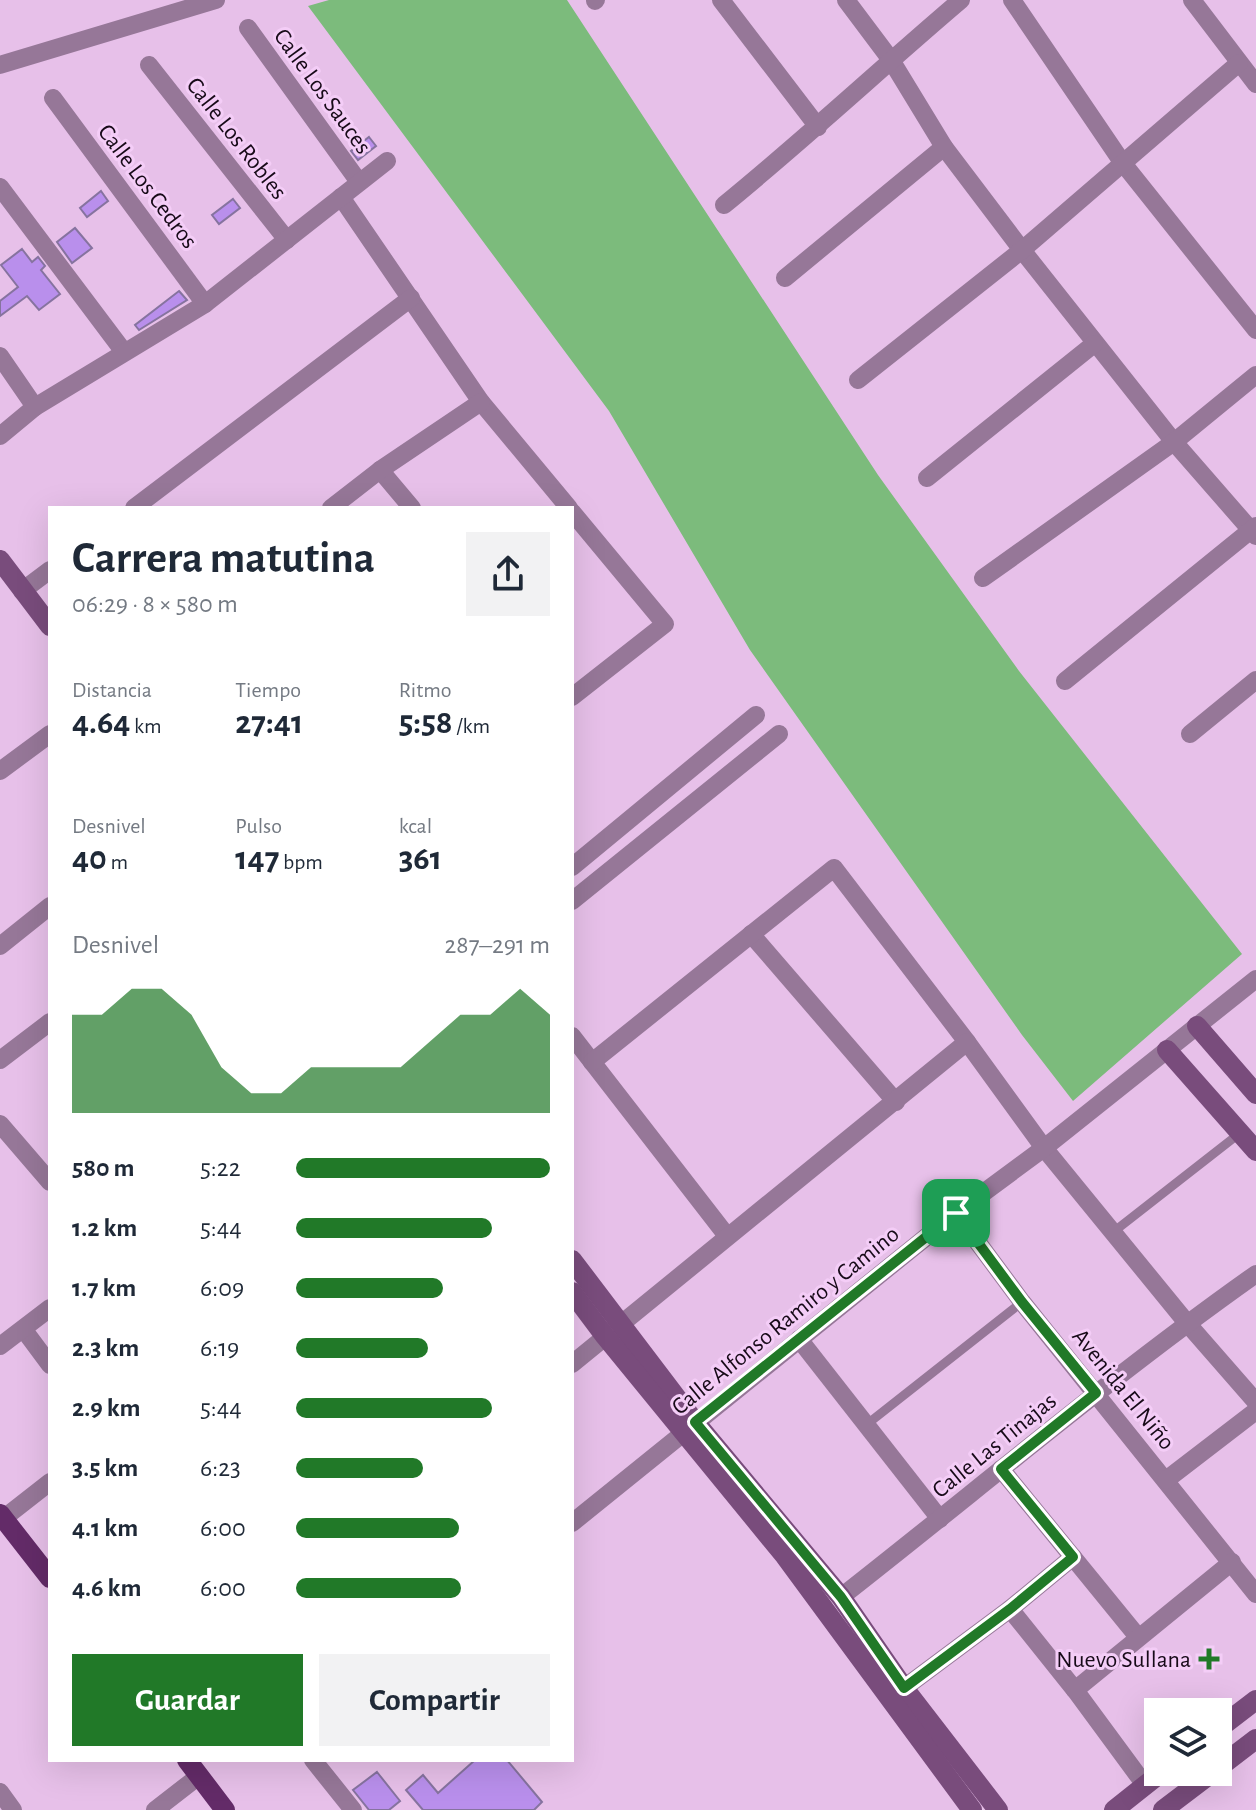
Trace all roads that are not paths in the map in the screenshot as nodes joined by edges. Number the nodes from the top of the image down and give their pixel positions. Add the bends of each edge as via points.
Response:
1 (216, 0) edge
2 (721, 0) edge
3 (846, 0) edge
4 (961, 0) edge
5 (1012, 0) edge
6 (1192, 0) edge
7 (248, 28) dead end
8 (891, 60) junction
9 (1239, 63) junction
10 (0, 65) edge
11 (149, 65) dead end
12 (1256, 84) edge
13 (53, 98) dead end
14 (818, 127) junction
15 (944, 147) junction
16 (387, 161) dead end
17 (1122, 162) junction
18 (359, 182) junction
19 (0, 187) edge
20 (341, 197) junction
21 (724, 205) dead end
22 (287, 240) junction
23 (1022, 250) junction
24 (785, 278) dead end
25 (411, 298) junction
26 (205, 304) junction
27 (1256, 330) edge
28 (1094, 344) junction
29 (124, 352) junction
30 (0, 356) edge
31 (1256, 375) edge
32 (858, 380) dead end
33 (481, 402) junction
34 (35, 407) junction
35 (0, 436) edge
36 (1174, 442) junction
37 (380, 470) junction
38 (927, 478) dead end
39 (142, 506) edge
40 (334, 506) edge
41 (410, 506) edge
42 (567, 506) edge
43 (574, 515) edge
44 (1254, 531) edge
45 (0, 560) edge
46 (48, 572) edge
47 (983, 578) dead end
48 (22, 591) junction
49 (48, 624) edge
50 (1256, 680) edge
51 (1065, 681) dead end
52 (574, 695) edge
53 (756, 715) dead end
54 (779, 734) dead end
55 (1190, 734) dead end
56 (48, 735) edge
57 (0, 771) edge
58 (574, 865) edge
59 (574, 899) edge
60 (48, 908) edge
61 (751, 934) junction
62 (0, 946) edge
63 (1256, 979) edge
64 (48, 1024) edge
65 (1197, 1026) junction
66 (574, 1039) edge
67 (967, 1042) junction
68 (1167, 1050) junction
69 (0, 1060) edge
70 (592, 1062) junction
71 (1256, 1094) edge
72 (896, 1102) junction
73 (0, 1124) edge
74 (1240, 1133) junction
75 (1044, 1148) junction
76 (1256, 1151) edge
77 (48, 1180) edge
78 (956, 1213) junction
79 (1112, 1233) junction
80 (727, 1236) junction
81 (574, 1264) edge
82 (1256, 1274) edge
83 (574, 1294) edge
84 (1022, 1302) junction
85 (48, 1310) edge
86 (1187, 1323) junction
87 (24, 1330) junction
88 (612, 1330) junction
89 (799, 1339) junction
90 (0, 1346) edge
91 (48, 1362) edge
92 (574, 1362) edge
93 (1096, 1393) junction
94 (1256, 1402) edge
95 (1256, 1411) edge
96 (866, 1425) junction
97 (689, 1427) junction
98 (1001, 1469) junction
99 (1166, 1480) junction
100 (48, 1483) edge
101 (2, 1516) edge
102 (940, 1519) junction
103 (574, 1521) edge
104 (1073, 1557) junction
105 (1232, 1562) junction
106 (48, 1575) edge
107 (1256, 1594) edge
108 (841, 1597) junction
109 (1010, 1609) junction
110 (1138, 1637) junction
111 (904, 1688) junction
112 (1075, 1690) junction
113 (1256, 1700) edge
114 (1232, 1718) edge
115 (1256, 1739) edge
116 (1232, 1757) edge
117 (315, 1762) edge
118 (193, 1768) edge
119 (1144, 1784) edge
120 (1144, 1786) edge
121 (1196, 1786) edge
122 (0, 1792) edge
123 (1168, 1808) edge
124 (13, 1810) edge
125 (155, 1810) edge
126 (225, 1810) edge
127 (353, 1810) edge
128 (972, 1810) edge
129 (998, 1810) edge
130 (1114, 1810) edge

1 - 10 street
2 - 14 street
3 - 8 street
4 - 8 street
5 - 17 street
6 - 9 street
7 - 18 street, Calle Los Sauces
8 - 14 street
8 - 15 street
9 - 12 street
9 - 17 street
11 - 22 street, Calle Los Robles
13 - 26 street, Calle Los Cedros
14 - 21 street
15 - 23 street
15 - 24 street
16 - 18 street
17 - 23 street
17 - 27 street
18 - 20 street
19 - 29 street
20 - 22 street
20 - 25 street
22 - 26 street
23 - 28 street
23 - 32 street
25 - 33 street
25 - 39 street
26 - 29 street
28 - 36 street
28 - 38 street
29 - 34 street
30 - 34 street
31 - 36 street
33 - 37 street
33 - 42 street
34 - 35 street
36 - 44 street
36 - 47 street
37 - 40 street
37 - 41 street
43 - 52 street via 665,624
44 - 51 street
45 - 48 street
46 - 48 street
48 - 49 street
50 - 55 street
53 - 58 street
54 - 59 street
56 - 57 street
60 - 62 street
61 - 67 street via 834,868
61 - 70 street
61 - 72 street
63 - 65 street, Calle Alfonso Ramiro y Camino
64 - 69 street
65 - 68 street, Calle Alfonso Ramiro y Camino
65 - 71 street
66 - 70 street
67 - 72 street
67 - 75 street
68 - 74 street
68 - 75 street, Calle Alfonso Ramiro y Camino
70 - 80 street
72 - 80 street
73 - 77 street
74 - 76 street
74 - 79 lane
75 - 78 street, Calle Alfonso Ramiro y Camino
75 - 79 street
78 - 84 street, Avenida El Niño
78 - 89 street, Calle Alfonso Ramiro y Camino
79 - 86 street
80 - 88 street
81 - 88 street
82 - 86 street, Calle Las Tinajas
83 - 88 street
84 - 93 street, Avenida El Niño
84 - 96 lane
85 - 87 street
86 - 93 street, Calle Las Tinajas
86 - 94 street
87 - 90 street
87 - 91 street
88 - 92 street
88 - 97 street
89 - 96 street
89 - 97 street, Calle Alfonso Ramiro y Camino
93 - 98 street, Calle Las Tinajas
93 - 99 street, Avenida El Niño
95 - 99 street
96 - 102 street
97 - 103 street, Calle Alfonso Ramiro y Camino
97 - 108 street
97 - 128 street
98 - 102 street, Calle Las Tinajas
98 - 104 street
99 - 105 street, Avenida El Niño
100 - 101 street
101 - 106 main road
102 - 108 street, Calle Las Tinajas
104 - 109 street
104 - 110 street
105 - 107 street, Avenida El Niño
105 - 110 street
108 - 111 street
109 - 111 street
109 - 112 street
110 - 112 street
111 - 129 street
112 - 119 street
113 - 114 street
115 - 116 street
117 - 127 street
118 - 125 street
118 - 126 main road
120 - 130 street
121 - 123 street
122 - 124 street

